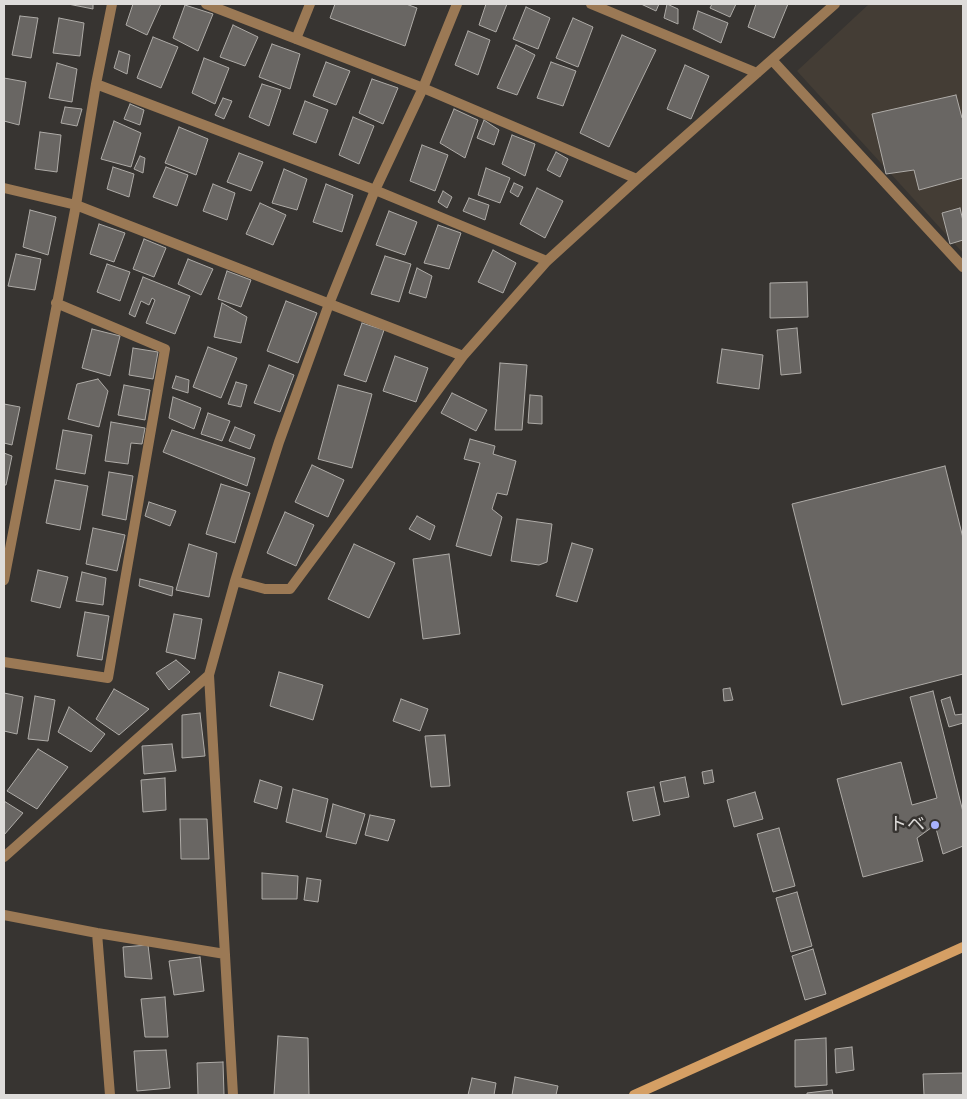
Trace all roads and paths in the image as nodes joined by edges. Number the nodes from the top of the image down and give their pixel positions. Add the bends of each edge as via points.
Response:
1 (112, 4) edge
2 (206, 4) edge
3 (310, 4) edge
4 (457, 4) edge
5 (595, 4) edge
6 (835, 4) edge
7 (296, 39) junction
8 (772, 60) junction
9 (757, 73) junction
10 (96, 84) junction
11 (423, 88) junction
12 (637, 178) junction
13 (4, 188) edge
14 (375, 190) junction
15 (76, 205) junction
16 (547, 261) junction
17 (963, 267) edge
18 (56, 303) junction
19 (330, 304) junction
20 (463, 356) junction
21 (4, 580) edge
22 (235, 581) junction
23 (4, 662) edge
24 (209, 675) junction
25 (4, 857) edge
26 (4, 915) edge
27 (97, 933) junction
28 (963, 947) edge
29 (225, 954) junction
30 (110, 1095) edge
31 (233, 1095) edge
32 (634, 1095) edge

1 - 10 street
2 - 7 street
3 - 7 street
4 - 11 street
5 - 9 street
6 - 8 street
7 - 11 street
8 - 9 street
8 - 17 street
9 - 12 street
10 - 14 street
10 - 15 street
11 - 12 street
11 - 14 street
12 - 16 street
13 - 15 street
14 - 16 street
14 - 19 street
15 - 18 street
15 - 19 street
16 - 20 street
18 - 21 street
18 - 23 street via 165,349 108,678
19 - 20 street
19 - 22 street via 279,442
20 - 22 street via 290,589 265,589
22 - 24 street
24 - 25 street
24 - 29 street
26 - 27 street
27 - 29 street
27 - 30 street
28 - 32 street
29 - 31 street

